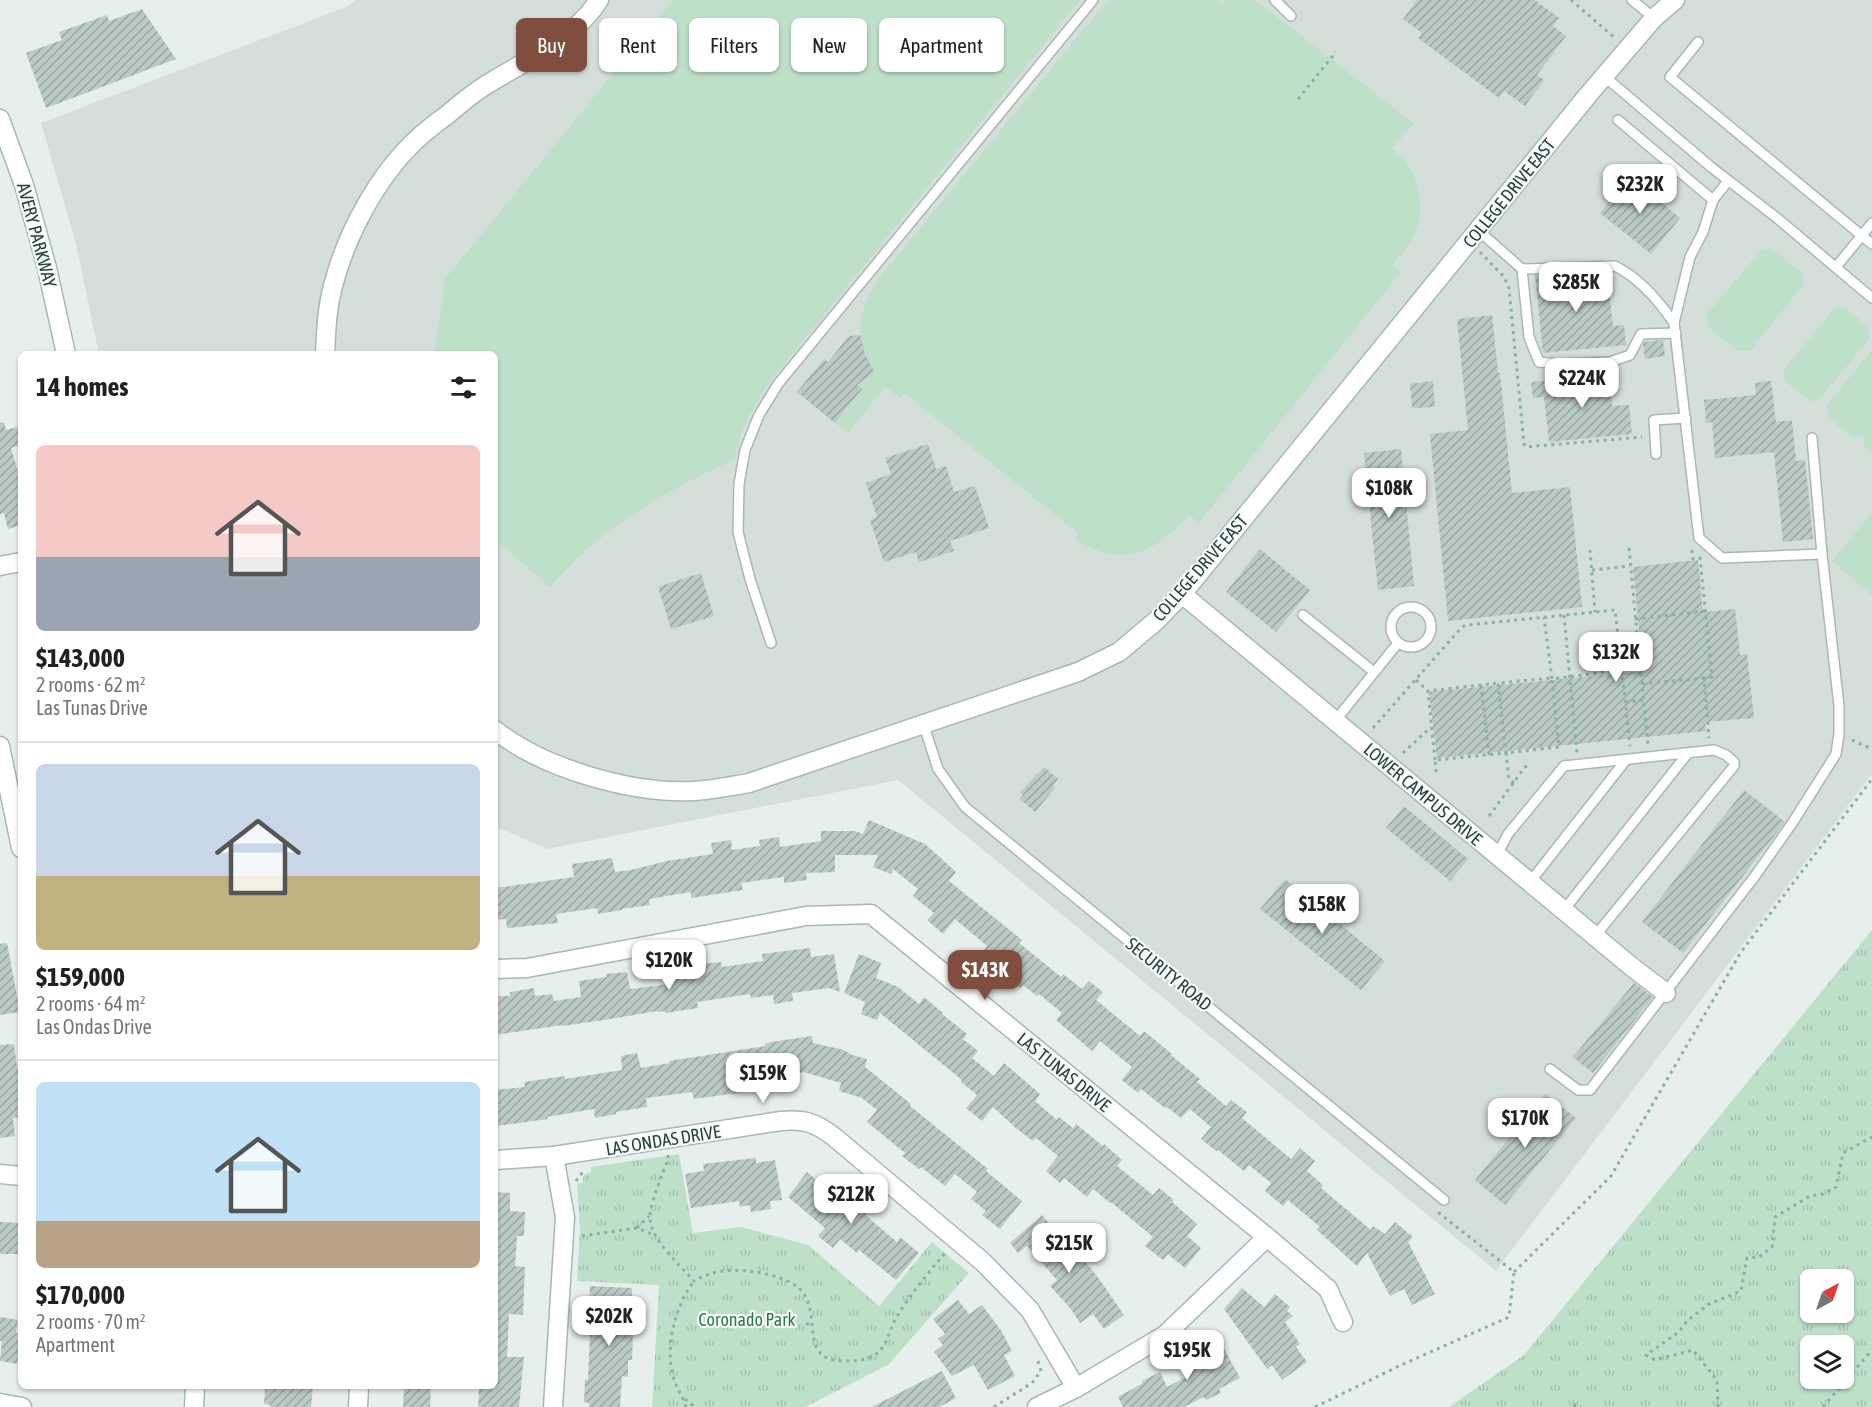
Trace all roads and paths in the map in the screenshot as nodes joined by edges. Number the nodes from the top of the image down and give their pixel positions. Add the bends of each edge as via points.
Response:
1 (599, 0) edge
2 (1093, 0) edge
3 (1275, 0) edge
4 (1570, 0) edge
5 (1632, 0) edge
6 (1675, 0) edge
7 (1291, 16) dead end
8 (1653, 18) junction
9 (1698, 42) dead end
10 (1628, 48) junction
11 (1336, 52) dead end
12 (1604, 76) junction
13 (1298, 99) dead end
14 (1618, 120) dead end
15 (2, 129) edge
16 (1728, 181) junction
17 (1713, 200) junction
18 (1872, 223) edge
19 (1479, 231) junction
20 (1862, 235) junction
21 (1872, 244) edge
22 (1479, 250) dead end
23 (1836, 267) junction
24 (1522, 269) junction
25 (1872, 298) edge
26 (1675, 328) junction
27 (65, 351) edge
28 (325, 351) edge
29 (1686, 418) junction
30 (1655, 436) junction
31 (1812, 438) dead end
32 (1656, 454) dead end
33 (1692, 547) dead end
34 (1629, 548) dead end
35 (1590, 550) dead end
36 (1822, 554) junction
37 (18, 563) edge
38 (0, 566) edge
39 (1630, 566) junction
40 (1592, 570) junction
41 (1182, 594) junction
42 (1705, 611) junction
43 (1595, 612) junction
44 (1303, 615) dead end
45 (1564, 615) junction
46 (1544, 617) junction
47 (1635, 619) junction
48 (771, 643) dead end
49 (1398, 643) junction
50 (1639, 655) junction
51 (1620, 656) junction
52 (1622, 670) junction
53 (1374, 672) junction
54 (1570, 676) junction
55 (1552, 678) junction
56 (1704, 678) junction
57 (1416, 679) junction
58 (1498, 683) junction
59 (1642, 684) junction
60 (1481, 685) junction
61 (1428, 691) junction
62 (1643, 700) junction
63 (1625, 702) junction
64 (1335, 720) junction
65 (924, 726) junction
66 (1432, 726) junction
67 (1373, 728) dead end
68 (498, 732) edge
69 (1839, 734) junction
70 (1709, 739) dead end
71 (0, 746) edge
72 (1648, 746) dead end
73 (1559, 747) junction
74 (1630, 748) dead end
75 (1872, 749) edge
76 (1403, 753) dead end
77 (1506, 753) junction
78 (1577, 753) dead end
79 (1688, 753) junction
80 (1489, 755) junction
81 (1560, 756) dead end
82 (1435, 760) junction
83 (1626, 760) junction
84 (1530, 765) dead end
85 (1436, 772) dead end
86 (1872, 779) edge
87 (1514, 783) junction
88 (1489, 816) dead end
89 (18, 833) edge
90 (1497, 855) junction
91 (1530, 882) junction
92 (1564, 910) junction
93 (1595, 936) junction
94 (498, 969) edge
95 (1666, 993) junction
96 (1550, 1069) dead end
97 (1872, 1137) edge
98 (659, 1154) dead end
99 (554, 1156) junction
100 (498, 1160) edge
101 (588, 1166) dead end
102 (0, 1174) edge
103 (18, 1176) edge
104 (576, 1189) dead end
105 (1444, 1200) joint
106 (650, 1215) junction
107 (637, 1228) junction
108 (577, 1235) dead end
109 (656, 1236) junction
110 (1267, 1237) junction
111 (942, 1246) dead end
112 (1514, 1272) junction
113 (694, 1281) junction
114 (1343, 1322) dead end
115 (806, 1324) dead end
116 (812, 1324) junction
117 (1872, 1350) edge
118 (1038, 1360) dead end
119 (1076, 1388) junction
120 (195, 1389) edge
121 (359, 1389) edge
122 (684, 1398) junction
123 (0, 1403) edge
124 (22, 1407) edge
125 (194, 1407) edge
126 (358, 1407) edge
127 (553, 1407) edge
128 (686, 1407) edge
129 (696, 1407) edge
130 (994, 1407) edge
131 (1037, 1407) edge
132 (1315, 1407) edge
133 (1574, 1407) edge
134 (1581, 1407) edge
135 (1718, 1407) edge
136 (1823, 1407) edge

1 - 28 street via 564,37 479,89 415,141 388,171 369,199 346,247 333,286
2 - 48 lane via 778,384 759,415 739,484 738,532
3 - 7 lane
4 - 10 path
5 - 8 lane
6 - 8 street, COLLEGE DRIVE EAST
8 - 10 street, COLLEGE DRIVE EAST
9 - 20 lane via 1670,77
10 - 12 street, COLLEGE DRIVE EAST
11 - 13 path
12 - 16 lane
12 - 19 street, COLLEGE DRIVE EAST
14 - 17 lane
15 - 27 street, AVERY PARKWAY via 24,185
16 - 17 lane
16 - 23 lane
17 - 26 lane via 1690,257
18 - 20 lane
19 - 24 lane
19 - 41 street, COLLEGE DRIVE EAST
20 - 21 lane
20 - 23 lane
22 - 30 path via 1509,288 1526,447
23 - 25 lane
24 - 26 lane via 1615,266 1662,305
24 - 26 lane via 1529,337 1539,362 1610,362 1630,355 1641,334
26 - 29 lane
29 - 30 lane via 1654,420
29 - 36 lane via 1699,538 1722,558
30 - 32 lane
31 - 36 lane
33 - 42 path via 1693,559 1700,558
34 - 39 path
35 - 40 path
36 - 69 lane
37 - 38 street
39 - 40 path
39 - 47 path
40 - 43 path
41 - 64 street, LOWER CAMPUS DRIVE
41 - 65 street, COLLEGE DRIVE EAST via 1131,643 1106,660
42 - 47 path
42 - 56 path via 1713,677
43 - 45 path
43 - 51 path via 1615,610
44 - 53 lane
45 - 46 path
45 - 54 path
46 - 55 path
46 - 57 path via 1462,627
47 - 50 path
49 - 49 lane via 1412,647 1425,641 1431,627 1421,610 1409,607 1396,613 1391,625
49 - 53 lane
50 - 51 path
50 - 59 path
51 - 52 path
52 - 54 path
52 - 63 path
53 - 64 lane
54 - 55 path
54 - 78 path
55 - 58 path
55 - 73 path
56 - 59 path
56 - 70 path
57 - 61 path
57 - 67 path
58 - 60 path
58 - 77 path
59 - 62 path
60 - 61 path
60 - 80 path
61 - 66 path
62 - 63 path
62 - 72 path
63 - 74 path
64 - 90 street, LOWER CAMPUS DRIVE
65 - 68 street, COLLEGE DRIVE EAST via 749,783 694,791 638,788 561,768
65 - 105 lane, SECURITY ROAD via 938,769 965,807
66 - 76 path
66 - 82 path
69 - 75 path
69 - 95 lane via 1836,754 1793,822
71 - 89 street
73 - 77 path
73 - 81 path
77 - 80 path
77 - 87 path via 1509,779
79 - 83 lane
79 - 92 lane
79 - 93 lane via 1714,750 1726,755 1734,766
80 - 82 path
82 - 85 path
83 - 90 lane via 1564,766 1508,834
83 - 91 lane
84 - 87 path
86 - 112 path via 1741,952 1611,1176
87 - 88 path
90 - 91 street, LOWER CAMPUS DRIVE
91 - 92 street, LOWER CAMPUS DRIVE
92 - 93 street, LOWER CAMPUS DRIVE
93 - 95 street, LOWER CAMPUS DRIVE
94 - 110 street, LAS TUNAS DRIVE via 526,968 806,916 871,914
95 - 96 lane via 1590,1090 1578,1090
97 - 135 path via 1843,1153 1836,1187 1810,1196 1775,1217 1772,1247 1759,1257 1747,1258 1741,1291 1709,1304 1679,1332 1646,1354 1655,1360 1693,1350 1717,1380
98 - 106 path via 668,1153 668,1161
99 - 100 street, LAS ONDAS DRIVE
99 - 119 street, LAS ONDAS DRIVE via 796,1119 821,1127 983,1262 1030,1310
99 - 127 street via 565,1217
101 - 104 path via 578,1176
102 - 103 street
105 - 112 path via 1439,1213
106 - 107 path
106 - 109 path
107 - 108 path
107 - 109 path
109 - 113 path
110 - 114 street, LAS TUNAS DRIVE via 1328,1289
110 - 119 street via 1166,1335
111 - 116 path via 947,1251 910,1298 874,1356 843,1361 823,1357 815,1347
112 - 132 path via 1509,1317
113 - 116 path via 715,1272 737,1270 787,1281 804,1293
113 - 122 path via 676,1320 671,1348 673,1377
115 - 116 path
117 - 136 path
118 - 130 path via 1041,1371 1032,1383
119 - 131 street
120 - 125 street
121 - 126 street
122 - 128 path
122 - 129 path
123 - 124 street
133 - 134 path

